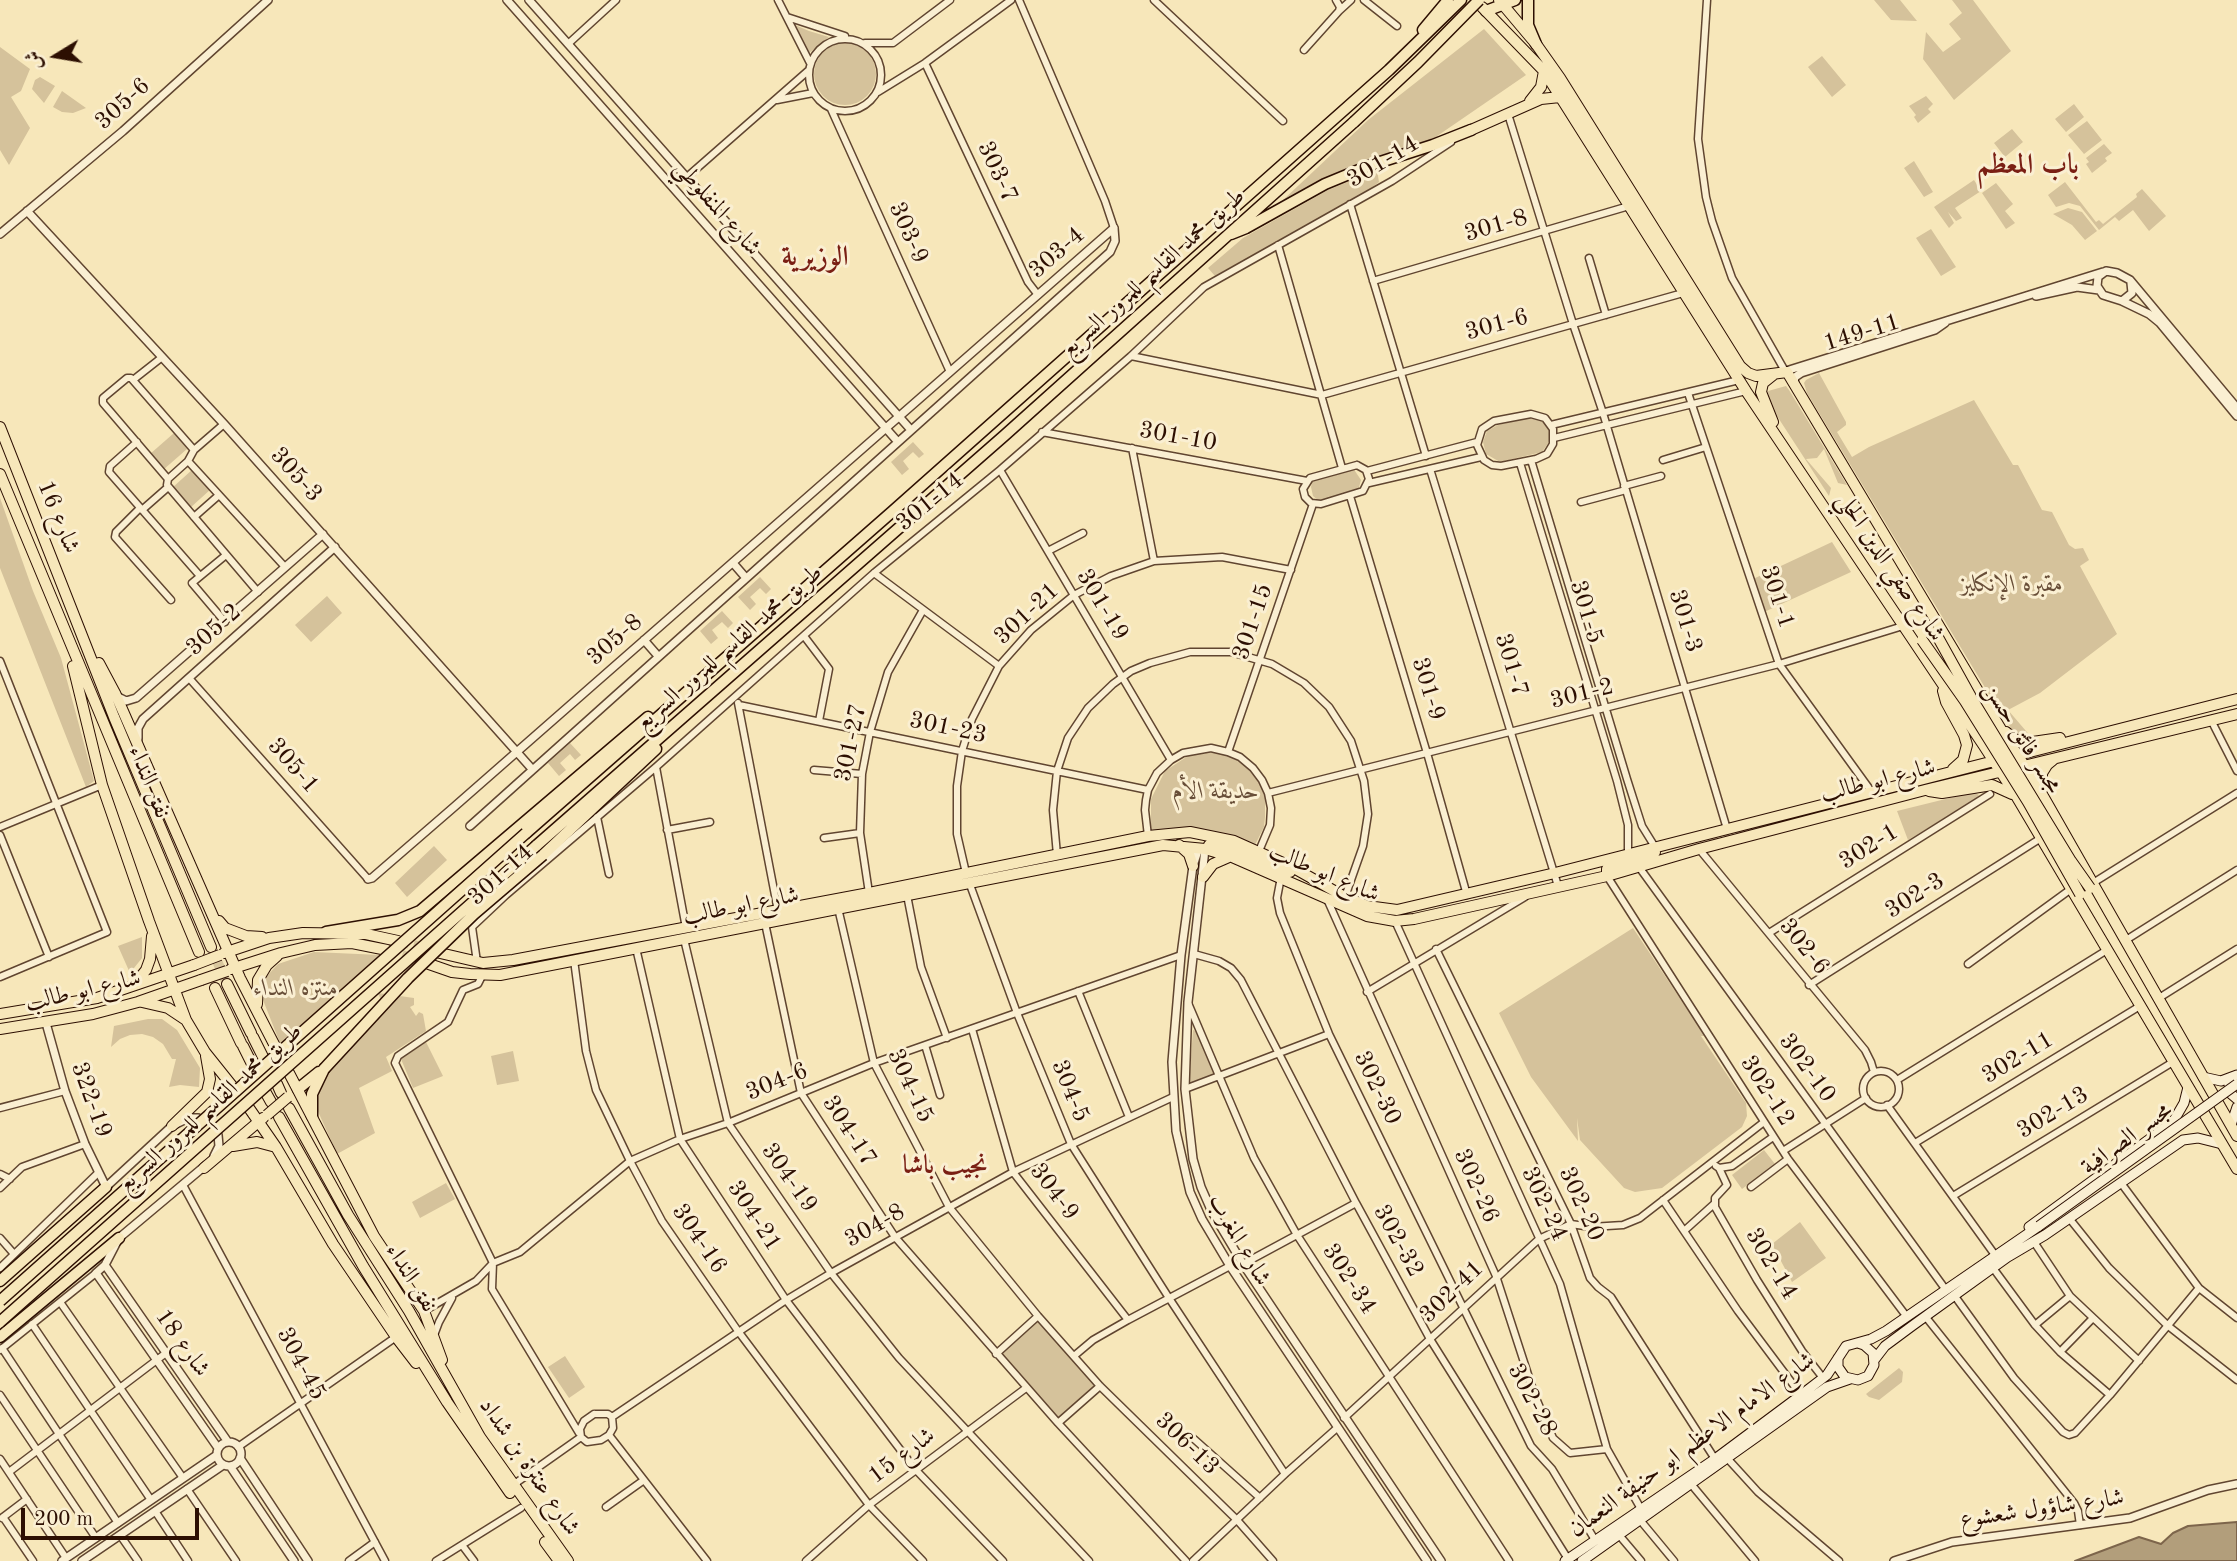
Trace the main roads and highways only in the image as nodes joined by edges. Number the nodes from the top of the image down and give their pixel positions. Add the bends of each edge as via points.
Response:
1 (1448, 0) edge
2 (1461, 0) edge
3 (1528, 0) edge
4 (1506, 2) edge
5 (1482, 6) edge
6 (1536, 44) junction
7 (1389, 70) junction
8 (1544, 71) junction
9 (1560, 97) junction
10 (1527, 104) junction
11 (1471, 130) joint
12 (1226, 236) junction
13 (1783, 372) junction
14 (0, 427) edge
15 (1777, 436) junction
16 (0, 474) edge
17 (1907, 571) junction
18 (1880, 590) junction
19 (78, 622) junction
20 (63, 628) junction
21 (1942, 683) junction
22 (2237, 699) edge
23 (671, 704) junction
24 (2237, 714) edge
25 (1998, 724) junction
26 (2005, 736) junction
27 (2081, 738) junction
28 (1984, 746) junction
29 (2017, 755) junction
30 (2056, 759) junction
31 (1993, 761) junction
32 (2025, 766) junction
33 (1948, 772) junction
34 (2001, 772) junction
35 (2035, 782) junction
36 (1925, 790) junction
37 (2017, 797) junction
38 (2047, 803) junction
39 (1190, 832) junction
40 (1695, 837) junction
41 (1671, 844) junction
42 (1178, 845) junction
43 (1203, 847) junction
44 (1699, 849) junction
45 (539, 851) junction
46 (1231, 857) junction
47 (1193, 866) road end
48 (1308, 876) junction
49 (1607, 876) junction
50 (1203, 877) road end
51 (967, 878) junction
52 (2092, 886) junction
53 (2076, 892) junction
54 (211, 912) junction
55 (149, 921) junction
56 (326, 932) junction
57 (269, 938) junction
58 (398, 941) tunnel mouth
59 (211, 947) tunnel mouth
60 (387, 950) tunnel mouth
61 (433, 951) tunnel mouth
62 (199, 952) tunnel mouth
63 (224, 953) junction
64 (281, 953) junction
65 (422, 962) tunnel mouth
66 (232, 969) junction
67 (169, 974) junction
68 (227, 984) tunnel mouth
69 (130, 988) junction
70 (215, 988) tunnel mouth
71 (175, 989) junction
72 (138, 1002) junction
73 (0, 1014) edge
74 (186, 1020) junction
75 (264, 1025) junction
76 (0, 1029) edge
77 (276, 1048) dead end
78 (205, 1052) junction
79 (264, 1059) dead end
80 (254, 1068) dead end
81 (324, 1069) junction
82 (289, 1073) dead end
83 (2203, 1077) junction
84 (2235, 1079) edge
85 (233, 1087) dead end
86 (2188, 1087) junction
87 (2237, 1090) edge
88 (286, 1091) junction
89 (2237, 1098) edge
90 (2237, 1107) edge
91 (249, 1108) dead end
92 (289, 1108) dead end
93 (312, 1116) junction
94 (279, 1117) dead end
95 (263, 1118) junction
96 (2177, 1119) junction
97 (2231, 1125) junction
98 (172, 1126) road end
99 (2237, 1136) edge
100 (2188, 1139) junction
101 (2222, 1144) junction
102 (276, 1147) junction
103 (227, 1149) junction
104 (204, 1168) road end
105 (2237, 1169) edge
106 (106, 1186) road end
107 (2041, 1228) junction
108 (119, 1238) road end
109 (2001, 1254) junction
110 (0, 1281) edge
111 (1950, 1292) junction
112 (0, 1301) edge
113 (0, 1322) edge
114 (1858, 1343) junction
115 (1, 1345) edge
116 (1838, 1356) junction
117 (1875, 1359) junction
118 (1850, 1379) junction
119 (452, 1399) junction
120 (1596, 1557) edge
121 (1566, 1560) edge
122 (559, 1561) edge
123 (568, 1561) edge
124 (1582, 1561) edge

1 - 7 highway
2 - 7 highway, طريق محمد القاسم للمرور السريع
3 - 6 highway via 1528,24
4 - 5 highway
4 - 6 main road
5 - 8 main road, شارع صفي الدين الحلي
5 - 12 highway, طريق محمد القاسم للمرور السريع, bridge
6 - 8 main road
6 - 13 main road via 1736,360 1753,375
7 - 23 highway, طريق محمد القاسم للمرور السريع
8 - 9 main road, شارع صفي الدين الحلي
8 - 10 main road via 1541,87
9 - 10 main road
9 - 15 main road, شارع صفي الدين الحلي
10 - 11 main road
11 - 12 highway via 1325,184
12 - 45 highway, طريق محمد القاسم للمرور السريع
13 - 15 main road via 1763,383 1761,392
13 - 17 main road, شارع صفي الدين الحلي via 1795,384
14 - 19 main road, شارع 16
15 - 18 main road, شارع صفي الدين الحلي
16 - 20 main road, شارع 16
17 - 25 main road, شارع صفي الدين الحلي
17 - 52 main road, مجسر فائق حسن, bridge via 1971,697 2071,861
18 - 21 main road, شارع صفي الدين الحلي
18 - 53 main road, مجسر فائق حسن, bridge via 1965,701 2028,802
19 - 54 main road via 115,693
19 - 59 main road, نفق النداء
20 - 55 main road via 102,785
20 - 62 main road, نفق النداء
21 - 28 main road, شارع صفي الدين الحلي
21 - 33 main road via 1967,745 1963,760
22 - 27 main road, شارع ابو طالب
23 - 56 highway via 631,729 420,911 398,920
23 - 112 highway, طريق محمد القاسم للمرور السريع, bridge
24 - 30 main road, شارع ابو طالب
25 - 26 main road, شارع صفي الدين الحلي
25 - 27 main road via 2021,743
26 - 28 main road via 1998,749
26 - 29 main road, شارع صفي الدين الحلي
27 - 29 main road, شارع ابو طالب
28 - 31 main road, شارع صفي الدين الحلي
29 - 31 main road, شارع ابو طالب
29 - 32 main road, شارع صفي الدين الحلي
30 - 32 main road, شارع ابو طالب
30 - 38 main road via 2042,774
31 - 33 main road, شارع ابو طالب
31 - 34 main road, شارع صفي الدين الحلي
32 - 34 main road, شارع ابو طالب
32 - 35 main road, شارع صفي الدين الحلي
33 - 40 main road, شارع ابو طالب
34 - 36 main road, شارع ابو طالب
34 - 37 main road, شارع صفي الدين الحلي
35 - 37 main road via 2021,780 2016,785
35 - 38 main road, شارع صفي الدين الحلي
36 - 37 main road via 1942,793 1993,785
36 - 44 main road, شارع ابو طالب
37 - 53 main road, شارع صفي الدين الحلي
38 - 52 main road, شارع صفي الدين الحلي
39 - 43 main road via 1199,836
39 - 48 main road, شارع ابو طالب via 1234,841
39 - 51 main road, شارع ابو طالب via 1148,836
40 - 41 main road, شارع ابو طالب
40 - 44 main road
41 - 48 main road, شارع ابو طالب via 1397,910 1367,906
41 - 49 main road via 1612,865
42 - 43 main road, شارع ابو طالب
42 - 47 main road via 1189,854
42 - 51 main road, شارع ابو طالب
43 - 46 main road, شارع ابو طالب
43 - 48 main road via 1227,848
44 - 49 main road, شارع ابو طالب
45 - 81 highway, bridge via 408,978
45 - 113 highway, طريق محمد القاسم للمرور السريع, bridge
46 - 49 main road, شارع ابو طالب via 1367,916 1395,921
46 - 50 main road via 1213,864
51 - 61 main road, شارع ابو طالب via 513,960 477,962
51 - 65 main road, شارع ابو طالب via 907,895 500,975 452,972
52 - 83 main road, مجسر فائق حسن
53 - 86 main road, مجسر فائق حسن
54 - 57 main road via 225,928
54 - 63 main road
55 - 67 main road
55 - 69 main road via 150,959
56 - 57 main road
56 - 58 main road
57 - 63 main road
60 - 64 main road via 352,943
63 - 66 main road
63 - 67 main road, شارع ابو طالب, bridge
64 - 66 main road
64 - 75 main road via 258,981 258,1011
66 - 71 main road, شارع ابو طالب, bridge
66 - 75 main road
67 - 69 main road, شارع ابو طالب
67 - 71 main road
68 - 79 main road
69 - 73 main road, شارع ابو طالب
70 - 80 main road
71 - 72 main road, شارع ابو طالب
71 - 74 main road
72 - 74 main road via 168,1008
72 - 76 main road, شارع ابو طالب
74 - 78 main road
75 - 77 main road
78 - 85 main road
78 - 98 main road via 206,1092
81 - 88 highway
81 - 93 highway via 312,1094
82 - 88 main road
83 - 84 main road
83 - 97 main road
84 - 89 main road via 2229,1090
84 - 107 main road, مجسر الصرافية, bridge
86 - 96 main road
86 - 101 main road
87 - 107 main road, مجسر الصرافية, bridge
88 - 93 main road
88 - 95 main road, bridge
90 - 97 main road
91 - 95 main road
92 - 119 main road, نفق النداء via 348,1215 409,1311
93 - 119 main road via 374,1236 424,1311
94 - 119 main road, نفق النداء via 344,1234
95 - 102 main road
95 - 103 main road
96 - 100 main road via 2190,1123
96 - 109 main road via 2036,1221
97 - 99 main road
100 - 101 main road
100 - 109 main road via 2034,1242
101 - 105 main road
102 - 103 main road via 249,1142
102 - 119 main road via 396,1337
103 - 104 main road
106 - 110 highway
107 - 109 main road
108 - 115 highway
109 - 111 main road
109 - 111 main road via 1993,1268
111 - 114 main road
111 - 117 main road
114 - 116 main road via 1846,1346
114 - 117 main road via 1869,1348
116 - 118 main road via 1838,1367
116 - 121 main road, شارع الامام الاعظم ابو حنيفة النعمان via 1830,1371 1801,1395
117 - 118 main road via 1868,1376
118 - 120 main road, شارع الامام الاعظم ابو حنيفة النعمان via 1828,1387 1619,1535
119 - 122 main road, شارع عنترة بن شداد
119 - 123 main road, شارع عنترة بن شداد
120 - 124 main road, شارع الامام الاعظم ابو حنيفة النعمان

